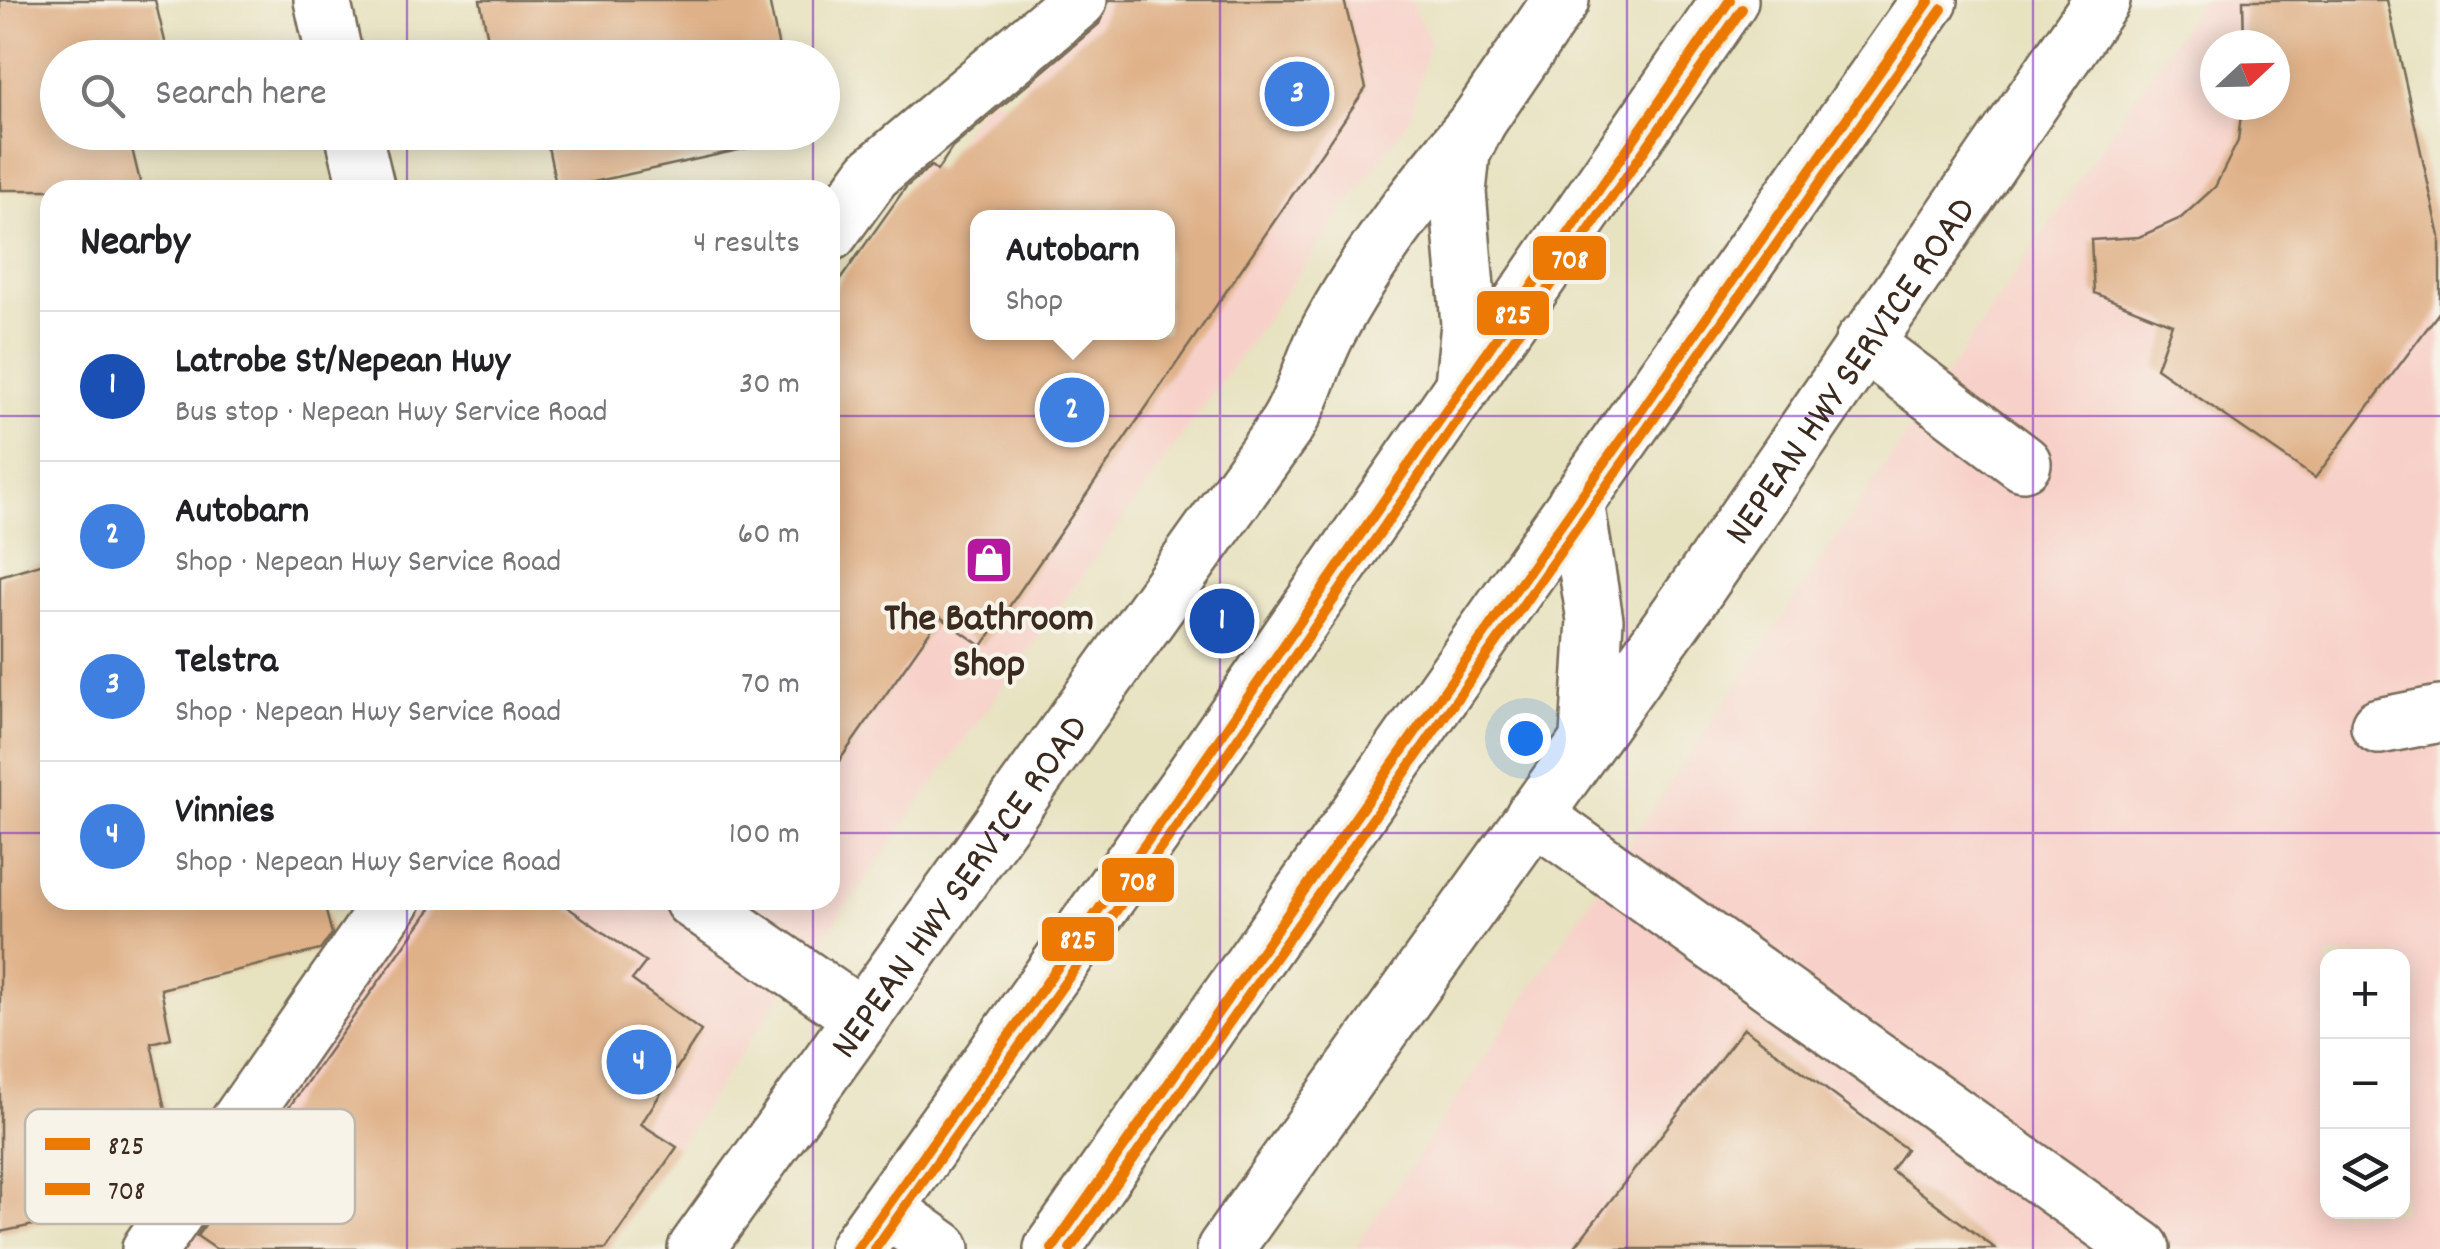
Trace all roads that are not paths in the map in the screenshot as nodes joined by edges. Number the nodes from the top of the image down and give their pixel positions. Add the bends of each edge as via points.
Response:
1 (322, 0) edge
2 (1079, 0) edge
3 (1509, 0) edge
4 (1561, 0) edge
5 (1730, 0) edge
6 (1930, 0) edge
7 (2102, 0) edge
8 (331, 40) edge
9 (1518, 62) junction
10 (1479, 120) junction
11 (357, 150) edge
12 (364, 180) edge
13 (840, 219) edge
14 (1863, 342) junction
15 (1463, 384) junction
16 (2023, 463) dead end
17 (1576, 502) junction
18 (2440, 714) edge
19 (2379, 726) dead end
20 (1588, 736) junction
21 (1534, 814) junction
22 (386, 910) edge
23 (706, 910) edge
24 (860, 1016) junction
25 (247, 1109) edge
26 (167, 1224) edge
27 (872, 1229) edge
28 (150, 1249) edge
29 (696, 1249) edge
30 (942, 1249) edge
31 (1052, 1249) edge
32 (1225, 1249) edge
33 (2142, 1249) edge

1 - 8 main road
2 - 13 main road via 872,174
3 - 9 main road
4 - 9 main road
5 - 15 main road
6 - 17 main road
7 - 14 main road, NEPEAN HWY SERVICE ROAD
9 - 10 main road
10 - 15 main road via 1459,176 1468,291
10 - 24 main road, NEPEAN HWY SERVICE ROAD via 1350,294 1286,426 936,920
11 - 12 main road
14 - 16 main road
14 - 20 main road, NEPEAN HWY SERVICE ROAD
15 - 27 main road
17 - 20 main road via 1595,620
17 - 31 main road
18 - 19 main road
20 - 21 main road, NEPEAN HWY SERVICE ROAD
21 - 32 main road, NEPEAN HWY SERVICE ROAD
21 - 33 main road
22 - 25 main road
23 - 24 main road
24 - 29 main road, NEPEAN HWY SERVICE ROAD
26 - 28 main road
27 - 30 main road

